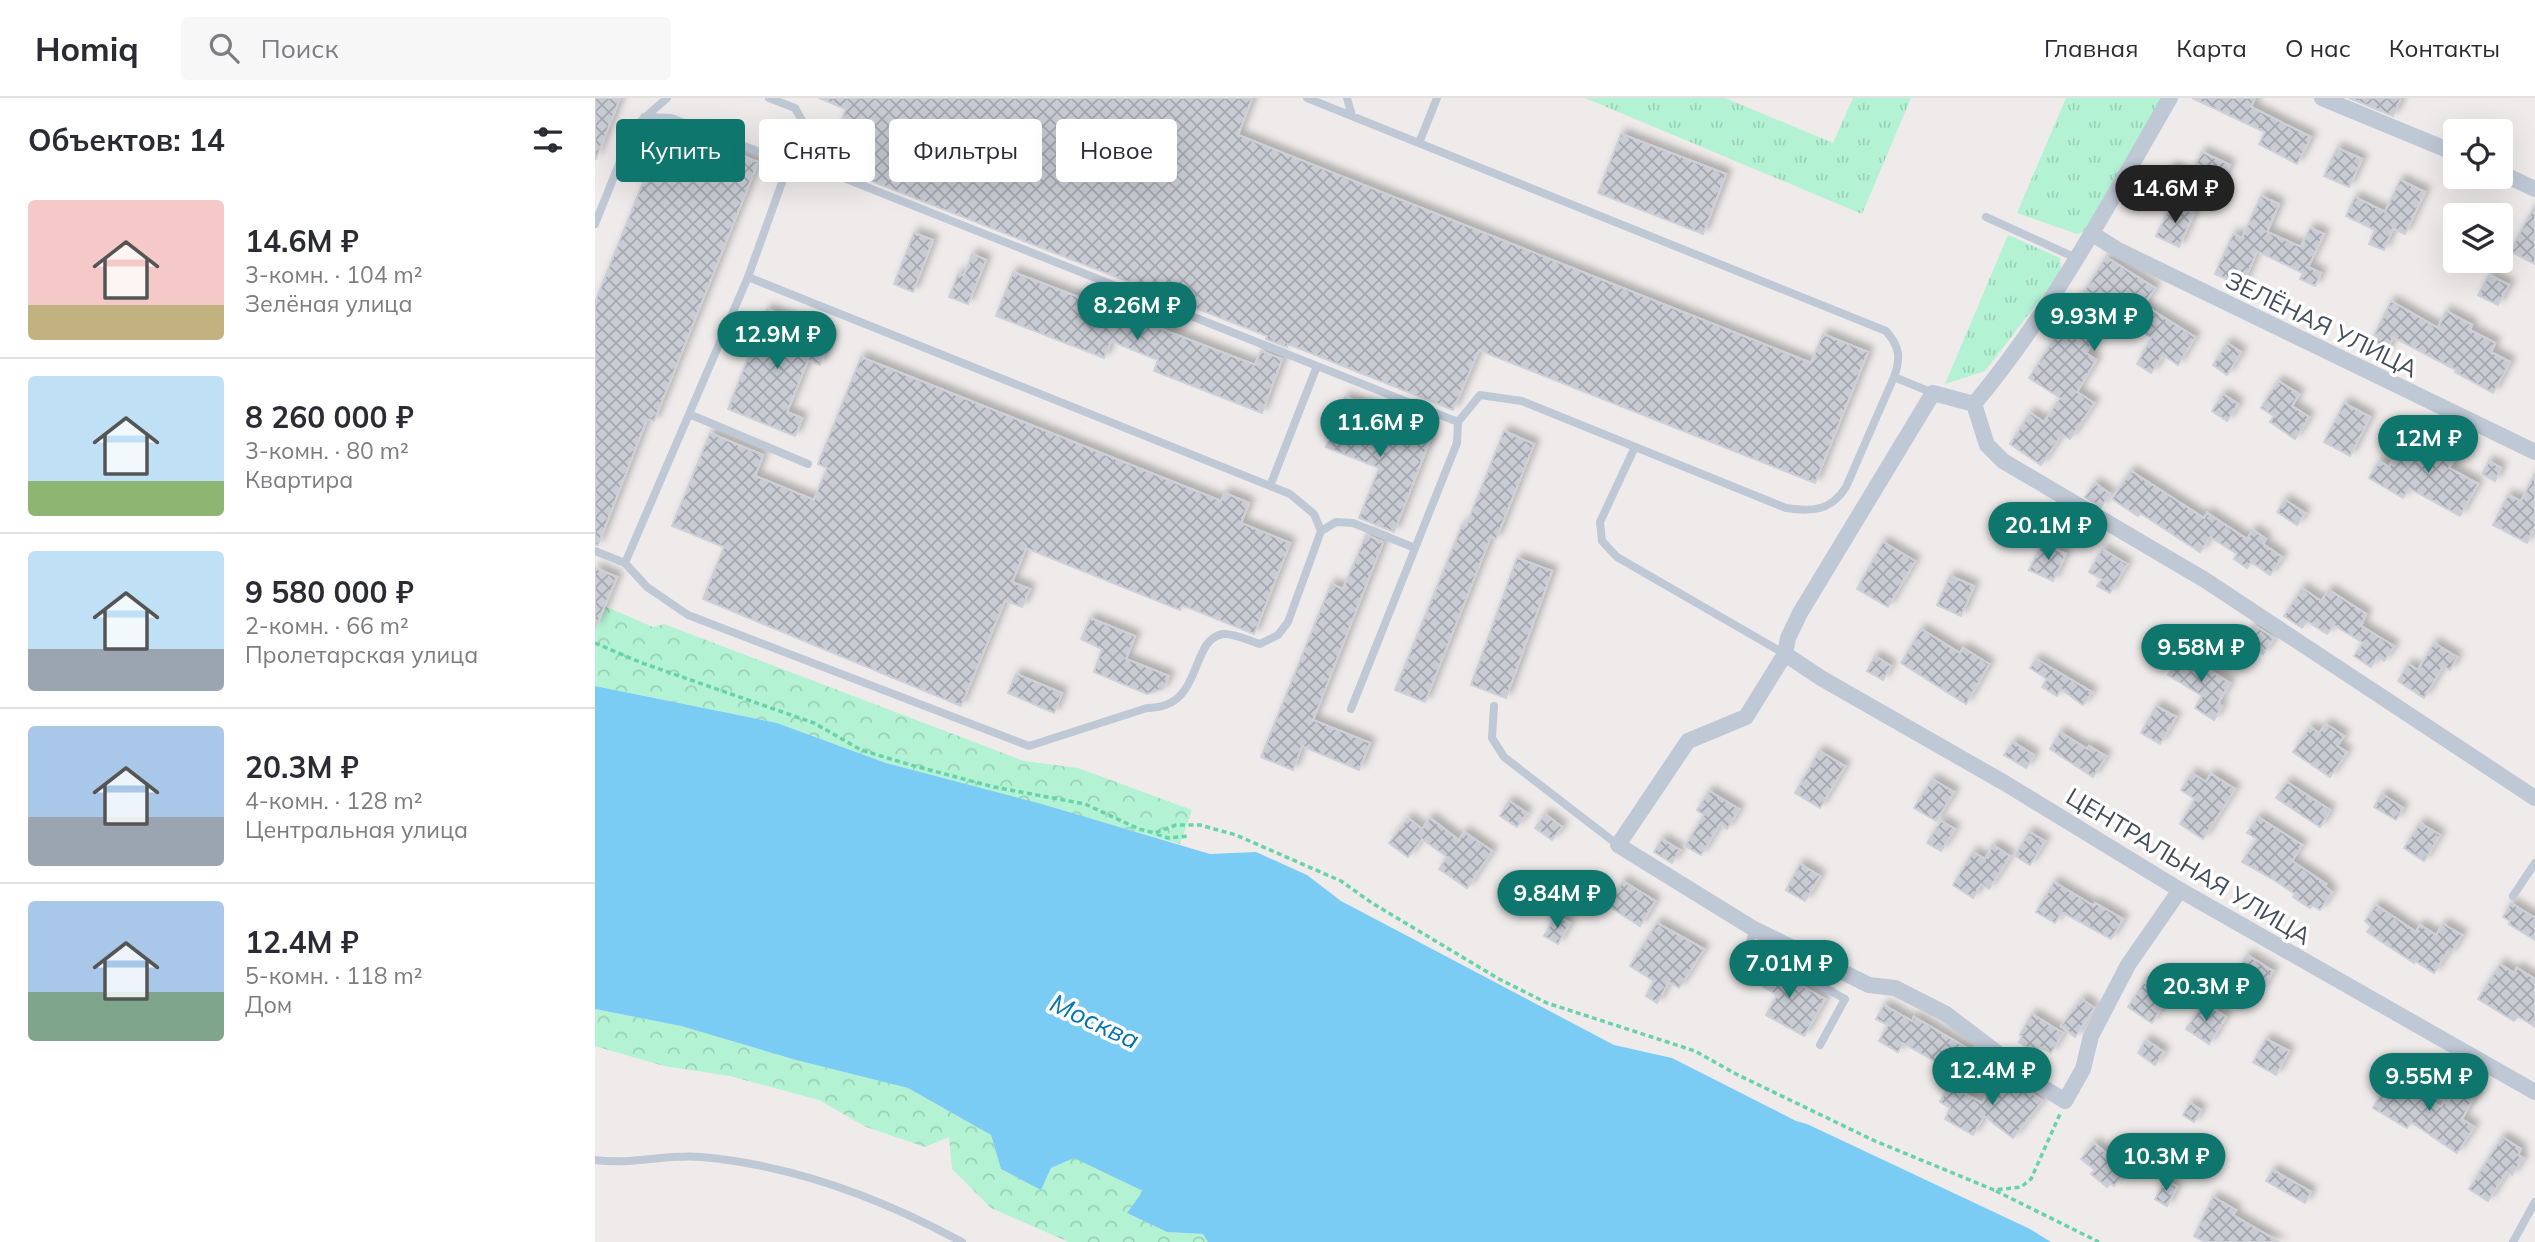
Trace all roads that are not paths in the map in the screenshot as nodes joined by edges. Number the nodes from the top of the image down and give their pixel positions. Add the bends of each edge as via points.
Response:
1 (667, 98) edge
2 (769, 98) edge
3 (1307, 98) edge
4 (1346, 98) edge
5 (1437, 98) edge
6 (2170, 98) edge
7 (2322, 98) edge
8 (1352, 116) junction
9 (644, 117) junction
10 (803, 119) edge
11 (1419, 143) junction
12 (2443, 148) edge
13 (759, 149) edge
14 (2513, 178) edge
15 (785, 182) edge
16 (847, 182) edge
17 (2535, 188) edge
18 (1986, 217) dead end
19 (595, 224) edge
20 (2091, 233) junction
21 (2076, 258) junction
22 (748, 277) junction
23 (1317, 366) junction
24 (1894, 377) junction
25 (1933, 393) junction
26 (1974, 404) junction
27 (689, 414) junction
28 (1458, 422) junction
29 (1635, 447) junction
30 (2535, 452) edge
31 (808, 464) dead end
32 (1270, 486) junction
33 (1321, 531) junction
34 (1415, 548) junction
35 (595, 551) edge
36 (625, 563) junction
37 (1785, 654) junction
38 (1494, 706) dead end
39 (1351, 709) dead end
40 (2535, 798) edge
41 (1618, 845) junction
42 (2535, 863) edge
43 (2180, 890) junction
44 (2513, 896) dead end
45 (1753, 929) junction
46 (1820, 1045) dead end
47 (2535, 1092) edge
48 (595, 1160) edge
49 (2535, 1202) edge
50 (962, 1242) edge
51 (2513, 1242) edge

1 - 9 lane
2 - 10 lane via 795,107
3 - 8 lane
4 - 8 lane
5 - 11 lane
6 - 20 street
7 - 12 street
8 - 11 lane
9 - 13 lane via 671,118
9 - 19 lane via 634,127
11 - 24 lane via 1886,331 1899,352
14 - 17 street
15 - 22 lane
16 - 23 lane
18 - 21 lane
20 - 21 street
20 - 30 street, ЗЕЛЁНАЯ УЛИЦА
21 - 26 street via 2000,373
22 - 27 lane
22 - 32 lane
23 - 28 lane
23 - 32 lane
24 - 25 lane
24 - 29 lane via 1846,487 1838,500 1822,508 1786,508
25 - 26 street
25 - 37 street via 1800,613
26 - 40 street via 1987,444 2003,461 2205,580
27 - 31 lane
27 - 36 lane
28 - 29 lane via 1481,395 1522,401
28 - 34 lane via 1457,443
29 - 37 lane via 1600,522 1602,541 1617,556
32 - 33 lane via 1290,494 1314,514
33 - 34 lane via 1336,522 1353,523
33 - 36 lane via 1288,622 1278,635 1260,644 1227,634 1216,636 1176,701 1029,746 688,615 647,587
34 - 39 lane
35 - 36 lane
37 - 41 street via 1746,717 1688,741
37 - 43 street, ЦЕНТРАЛЬНАЯ УЛИЦА
38 - 41 lane via 1492,738 1504,757
41 - 45 street
42 - 44 lane
43 - 45 street via 2128,964 2091,1036 2083,1069 2065,1101 1946,1014 1895,988 1869,985
43 - 47 street, ЦЕНТРАЛЬНАЯ УЛИЦА
45 - 46 lane via 1749,945 1845,999
48 - 50 lane via 688,1156 744,1163 834,1184
49 - 51 lane

